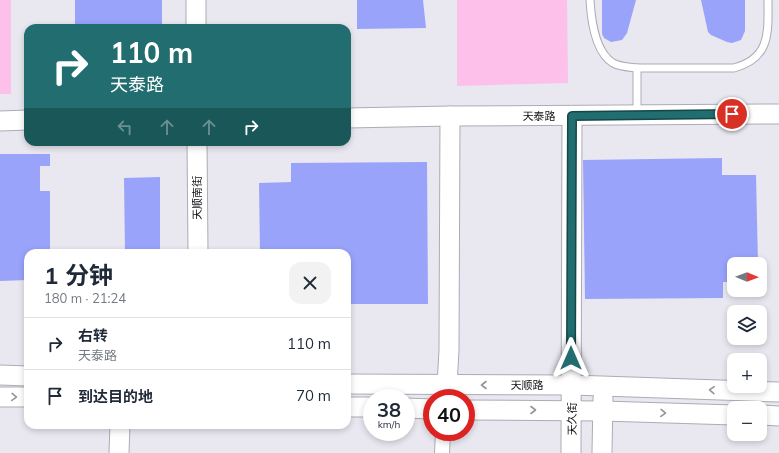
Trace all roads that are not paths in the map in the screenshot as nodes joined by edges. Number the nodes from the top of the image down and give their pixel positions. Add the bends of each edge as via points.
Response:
1 (196, 0) edge
2 (590, 0) edge
3 (768, 0) edge
4 (196, 24) edge
5 (637, 68) junction
6 (636, 114) junction
7 (779, 114) edge
8 (450, 116) junction
9 (572, 116) junction
10 (351, 118) edge
11 (24, 120) edge
12 (0, 121) edge
13 (197, 146) edge
14 (198, 249) edge
15 (0, 375) edge
16 (24, 376) edge
17 (351, 384) edge
18 (572, 385) junction
19 (603, 387) junction
20 (423, 389) edge
21 (446, 389) edge
22 (475, 390) edge
23 (779, 392) edge
24 (0, 397) edge
25 (24, 397) edge
26 (351, 407) edge
27 (363, 407) edge
28 (475, 410) edge
29 (572, 410) junction
30 (602, 411) junction
31 (727, 415) edge
32 (767, 415) edge
33 (779, 416) edge
34 (120, 429) edge
35 (443, 441) edge
36 (119, 453) edge
37 (442, 453) edge
38 (572, 453) edge
39 (602, 453) edge

1 - 4 street
2 - 5 lane via 593,30 604,53 612,62
3 - 5 lane via 766,42 761,52 746,65 734,68
5 - 6 lane
6 - 7 street, 天泰路
6 - 9 street, 天泰路
8 - 9 street, 天泰路
8 - 10 street, 天泰路
8 - 21 street via 449,350
9 - 18 street, 天久街
11 - 12 street
13 - 14 street, 天顺南街
15 - 16 street
17 - 20 street, 天顺路
18 - 19 street, 天顺路
18 -> 22 street, 天顺路
18 - 29 street, 天久街
23 -> 19 street, 天顺路
19 - 30 street
24 -> 25 street
26 - 27 street
28 -> 29 street
29 - 30 street
29 - 38 street, 天久街
30 -> 31 street
30 - 39 street
32 - 33 street
34 - 36 street
35 - 37 street

